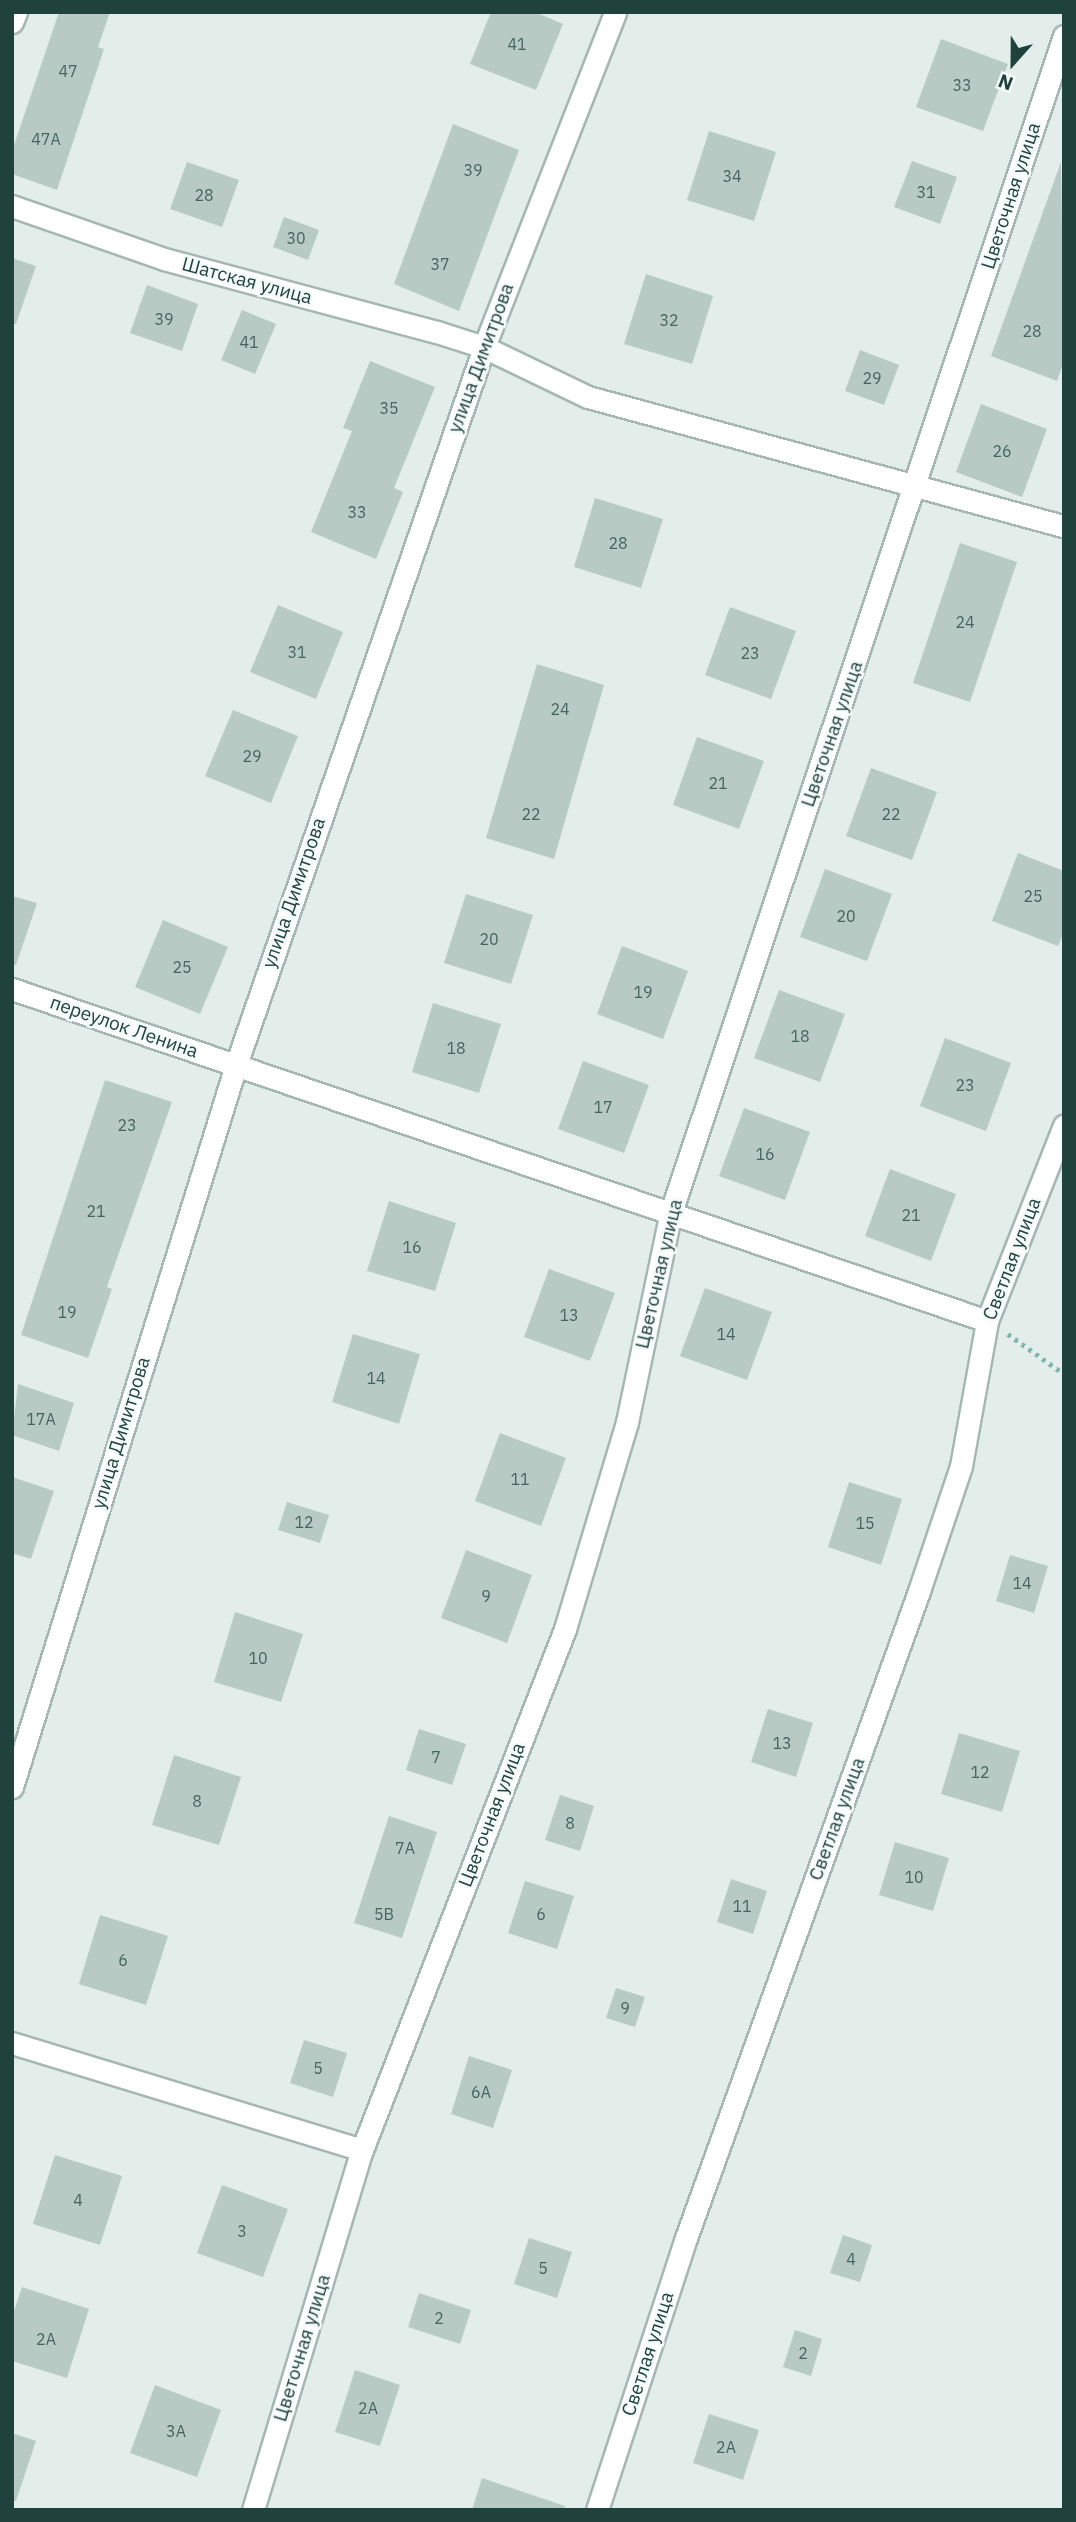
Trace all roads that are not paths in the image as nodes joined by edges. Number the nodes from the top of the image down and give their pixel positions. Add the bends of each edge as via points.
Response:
1 (16, 12) edge
2 (614, 12) edge
3 (12, 22) edge
4 (1064, 36) edge
5 (12, 206) edge
6 (484, 347) junction
7 (915, 488) junction
8 (1064, 526) edge
9 (12, 989) edge
10 (236, 1065) junction
11 (1064, 1126) edge
12 (671, 1212) junction
13 (987, 1321) junction
14 (12, 1787) edge
15 (12, 2043) edge
16 (362, 2150) junction
17 (253, 2510) edge
18 (597, 2510) edge

1 - 3 street
2 - 6 street, улица Димитрова
4 - 7 street, Цветочная улица
5 - 6 street, Шатская улица via 164,259
6 - 7 street, Шатская улица via 588,397
6 - 10 street, улица Димитрова
7 - 8 street, Шатская улица
7 - 12 street, Цветочная улица
9 - 10 street, переулок Ленина
10 - 12 street, переулок Ленина
10 - 14 street, улица Димитрова
11 - 13 street, Светлая улица
12 - 13 street, переулок Ленина
12 - 16 street, Цветочная улица via 627,1422 565,1629
13 - 18 street, Светлая улица via 957,1478 686,2238
15 - 16 street
16 - 17 street, Цветочная улица

